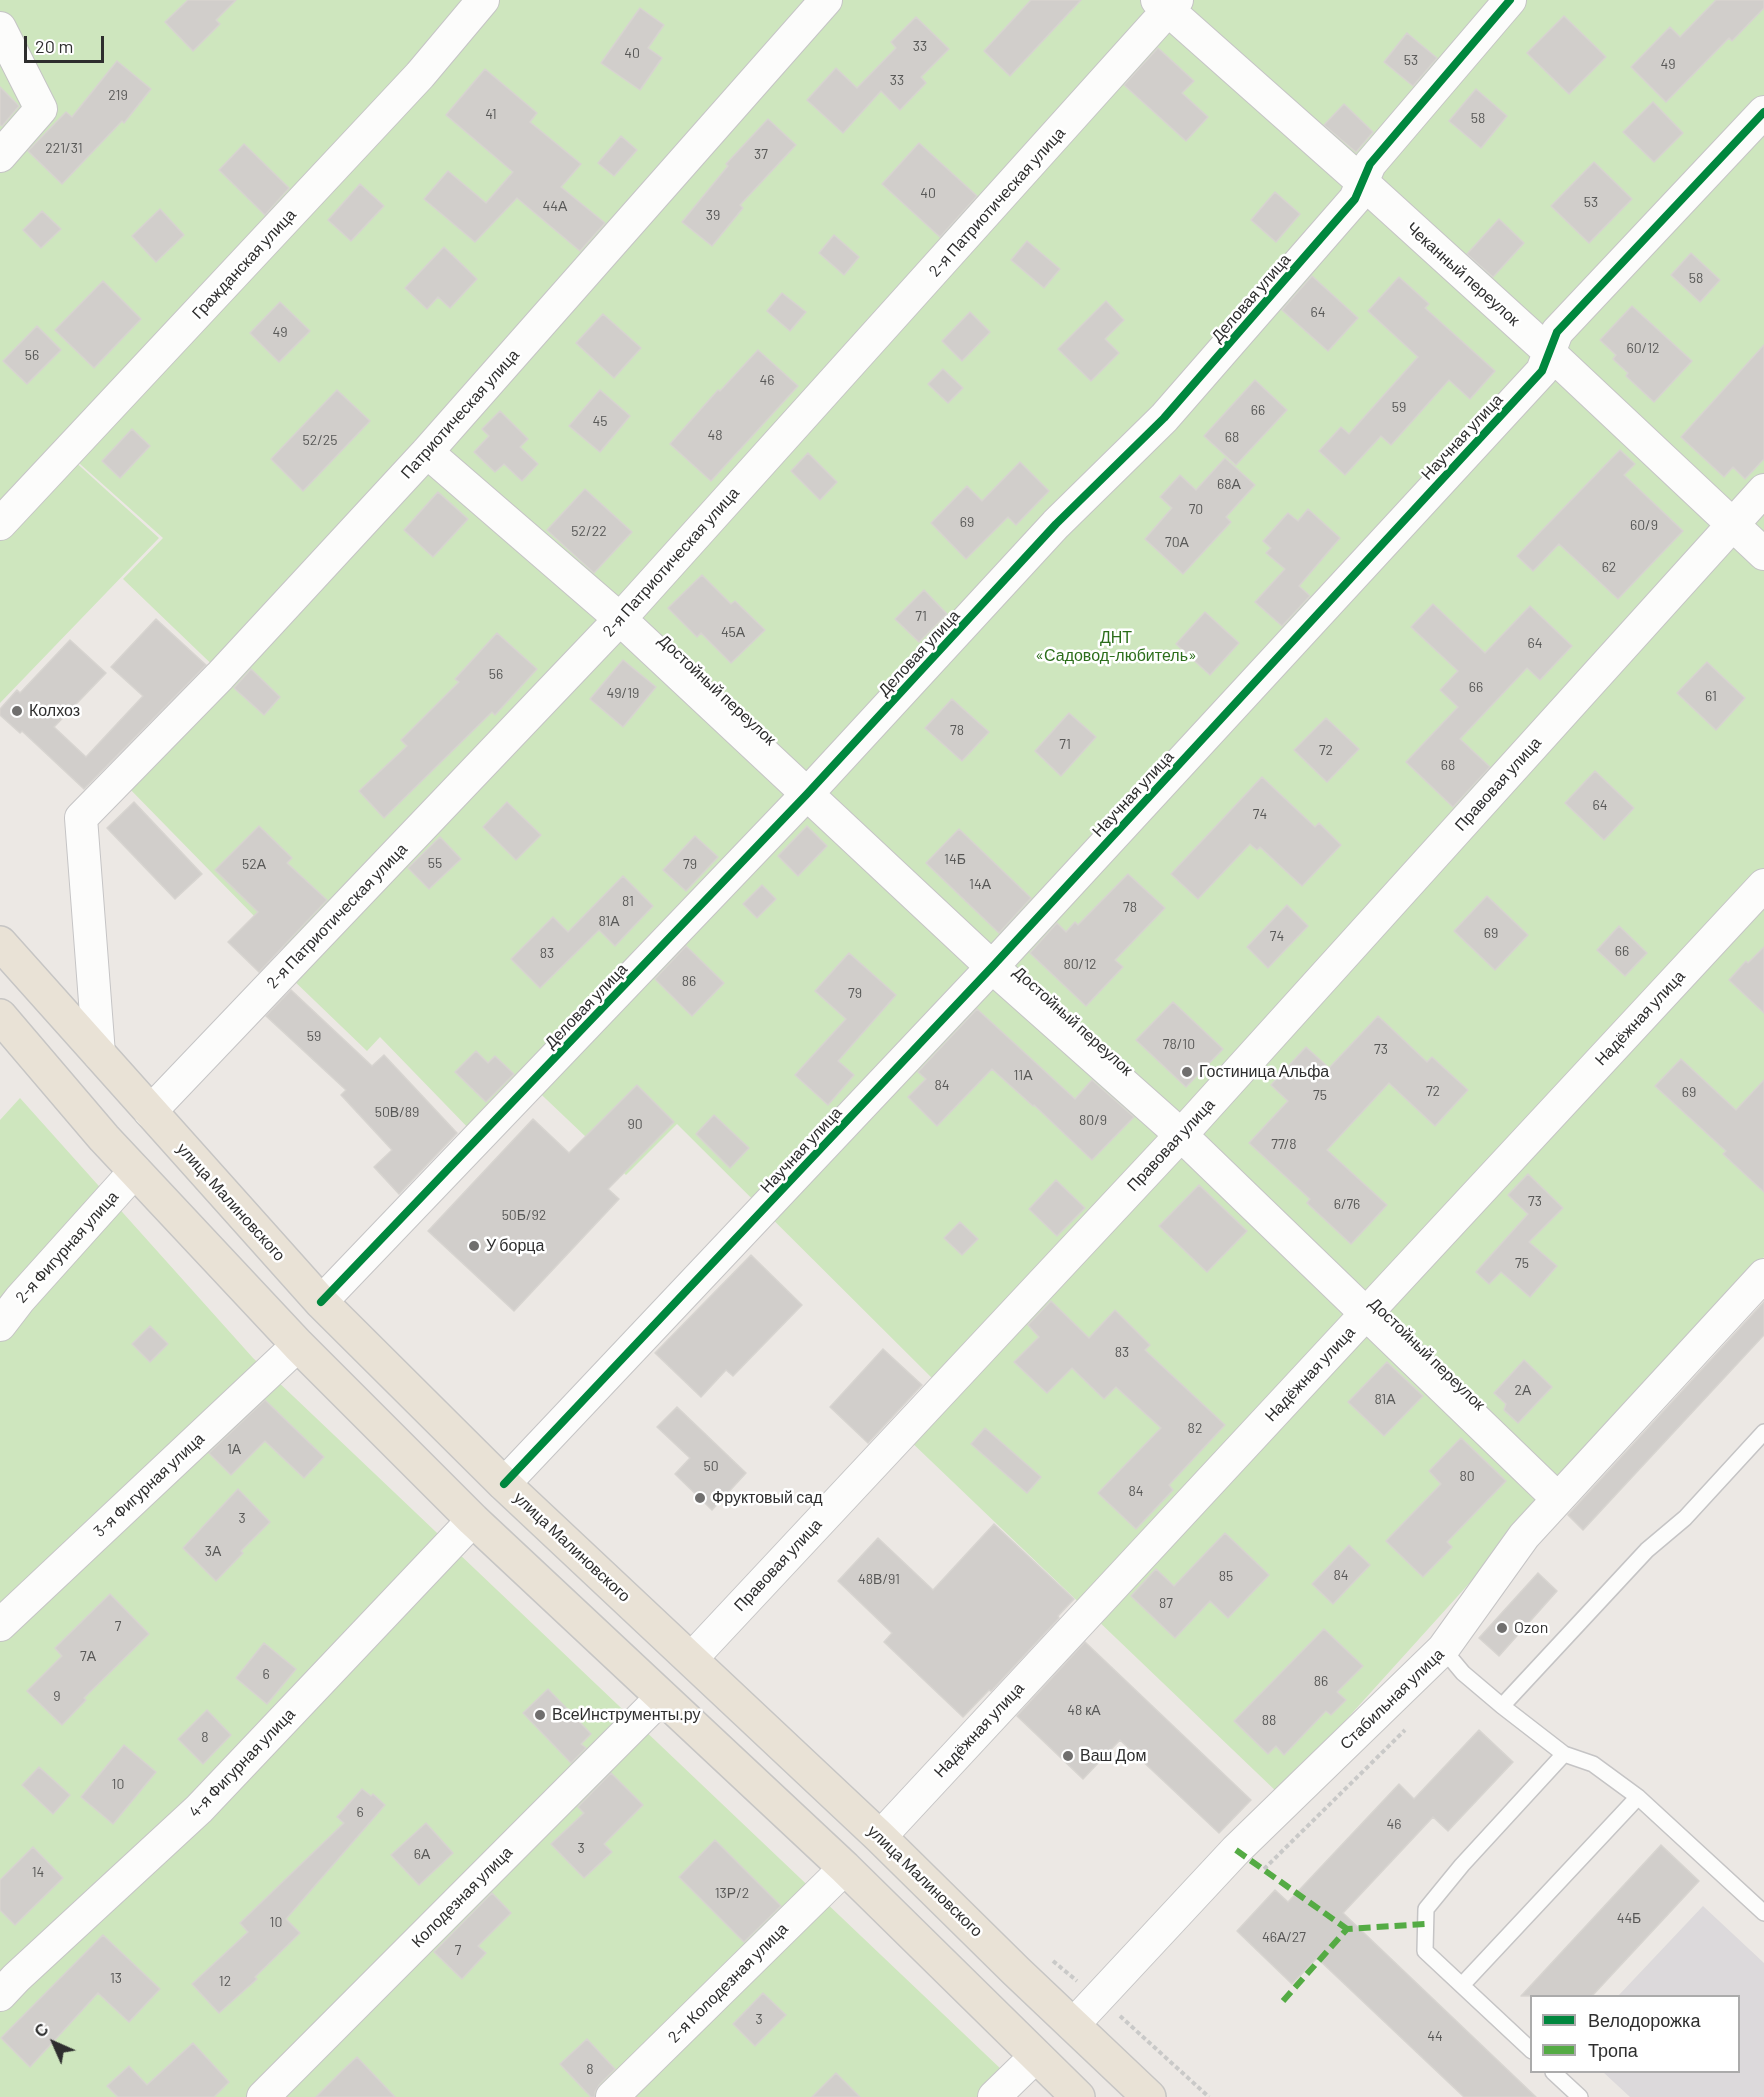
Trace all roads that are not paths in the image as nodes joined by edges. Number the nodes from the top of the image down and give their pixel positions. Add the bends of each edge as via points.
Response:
1 (483, 0) edge
2 (826, 0) edge
3 (1510, 0) edge
4 (1168, 4) edge
5 (0, 28) edge
6 (1764, 112) edge
7 (0, 156) edge
8 (1362, 182) junction
9 (1549, 352) junction
10 (427, 452) junction
11 (1764, 490) edge
12 (0, 524) edge
13 (1732, 524) junction
14 (1764, 554) edge
15 (620, 619) junction
16 (807, 794) junction
17 (1764, 885) edge
18 (0, 943) edge
19 (992, 967) junction
20 (0, 1016) edge
21 (99, 1054) junction
22 (150, 1112) junction
23 (1181, 1135) junction
24 (135, 1171) junction
25 (1764, 1275) edge
26 (321, 1302) junction
27 (1365, 1314) junction
28 (0, 1325) edge
29 (298, 1345) junction
30 (1764, 1432) edge
31 (504, 1484) junction
32 (1558, 1499) junction
33 (473, 1520) junction
34 (0, 1625) edge
35 (1443, 1649) junction
36 (692, 1658) junction
37 (662, 1697) junction
38 (1502, 1706) junction
39 (1564, 1754) junction
40 (1638, 1797) junction
41 (880, 1837) junction
42 (844, 1868) junction
43 (1764, 1913) edge
44 (1462, 1986) junction
45 (0, 1995) edge
46 (1073, 2025) junction
47 (1530, 2049) edge
48 (1036, 2056) junction
49 (1554, 2073) edge
50 (263, 2097) edge
51 (612, 2097) edge
52 (994, 2097) edge
53 (1078, 2097) edge
54 (1149, 2097) edge
55 (1580, 2097) edge

1 - 12 street, Гражданская улица via 420,75
2 - 10 street, Патриотическая улица
3 - 8 street, Деловая улица via 1370,164
4 - 8 street, Чеканный переулок
4 - 15 street, 2-я Патриотическая улица
5 - 7 street via 41,109
6 - 9 street, Научная улица via 1557,332
8 - 9 street, Чеканный переулок
8 - 16 street, Деловая улица via 1355,199 1164,418 1056,524
9 - 13 street, Чеканный переулок
9 - 19 street, Научная улица via 1542,371
10 - 15 street, Достойный переулок
10 - 21 street, Патриотическая улица via 220,676 81,818
11 - 13 street, Правовая улица
13 - 14 street, Чеканный переулок
13 - 23 street, Правовая улица
15 - 16 street, Достойный переулок
15 - 22 street, 2-я Патриотическая улица
16 - 19 street, Достойный переулок
16 - 26 street, Деловая улица
17 - 27 street, Надёжная улица
18 - 21 highway, улица Малиновского
19 - 23 street, Достойный переулок
19 - 31 street, Научная улица
20 - 24 highway
21 - 22 highway, улица Малиновского
22 - 26 highway, улица Малиновского
23 - 27 street, Достойный переулок
23 - 36 street, Правовая улица
24 - 28 street, 2-я Фигурная улица
24 - 29 highway
25 - 32 street, Стабильная улица
26 - 31 highway, улица Малиновского
27 - 32 street, Достойный переулок
27 - 41 street, Надёжная улица
29 - 33 highway
29 - 34 street, 3-я Фигурная улица
30 - 38 lane via 1685,1518 1647,1550
31 - 36 highway, улица Малиновского
32 - 35 street, Стабильная улица via 1524,1536
33 - 37 highway
33 - 45 street, 4-я Фигурная улица via 199,1809
35 - 38 lane
35 - 46 street, Стабильная улица via 1236,1850
36 - 41 highway, улица Малиновского
37 - 42 highway
37 - 50 street, Колодезная улица
38 - 39 lane
39 - 40 lane via 1593,1764
39 - 44 lane via 1426,1909 1425,1951
40 - 43 lane
40 - 44 lane
41 - 46 highway, улица Малиновского
42 - 48 highway
42 - 51 street, 2-я Колодезная улица
44 - 47 lane
46 - 54 highway, улица Малиновского
48 - 52 street
48 - 53 highway
49 - 55 lane

